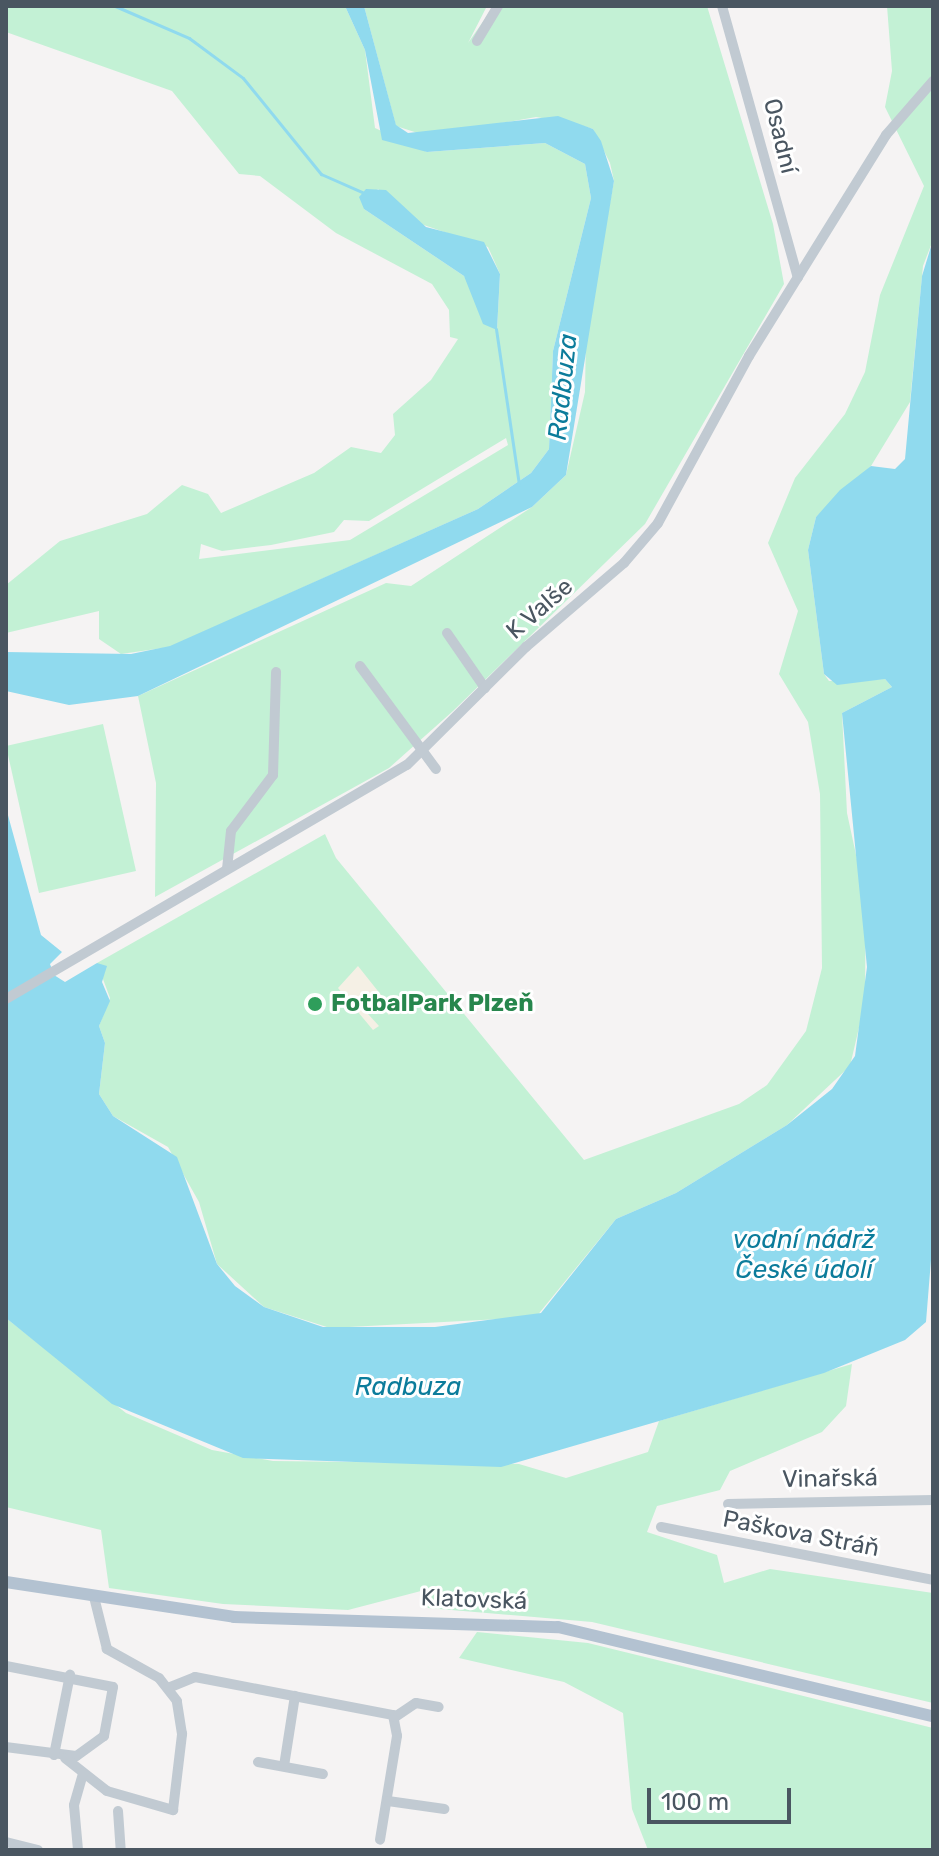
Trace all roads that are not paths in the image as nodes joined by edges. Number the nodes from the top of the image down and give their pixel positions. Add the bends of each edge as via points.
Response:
1 (498, 6) edge
2 (722, 6) edge
3 (477, 41) dead end
4 (933, 81) edge
5 (798, 278) junction
6 (447, 633) dead end
7 (360, 666) dead end
8 (276, 672) dead end
9 (485, 688) junction
10 (420, 753) junction
11 (436, 769) dead end
12 (227, 869) junction
13 (6, 999) edge
14 (933, 1500) edge
15 (728, 1504) dead end
16 (661, 1527) dead end
17 (933, 1580) edge
18 (6, 1582) edge
19 (94, 1597) junction
20 (6, 1666) edge
21 (70, 1675) junction
22 (168, 1688) junction
23 (295, 1696) junction
24 (439, 1707) dead end
25 (933, 1716) edge
26 (395, 1717) junction
27 (6, 1747) edge
28 (59, 1757) junction
29 (258, 1762) dead end
30 (284, 1766) junction
31 (83, 1773) junction
32 (323, 1774) dead end
33 (388, 1801) junction
34 (444, 1809) dead end
35 (118, 1811) dead end
36 (380, 1840) dead end
37 (6, 1842) edge
38 (38, 1850) edge
39 (78, 1850) edge
40 (121, 1850) edge

1 - 3 street
2 - 5 street, Osadní
4 - 5 street, K Valše via 886,135
5 - 9 street, K Valše via 643,545
6 - 9 street
7 - 10 street
8 - 12 street via 273,775 231,831
9 - 10 street, K Valše
10 - 11 street
10 - 12 street, K Valše
12 - 13 street, K Valše
14 - 15 street, Vinařská
16 - 17 street, Paškova Stráň
18 - 19 main road, Klatovská
19 - 22 street via 107,1649
19 - 25 main road, Klatovská via 252,1619 558,1627
20 - 21 street
21 - 28 street
21 - 28 street via 107,1681 113,1693 104,1736
22 - 23 street via 195,1677
22 - 31 street via 182,1734 173,1810 107,1791
23 - 26 street
23 - 30 street
24 - 26 street via 416,1703
26 - 33 street
27 - 28 street
28 - 31 street
29 - 30 street
30 - 32 street
31 - 39 street via 74,1805
33 - 34 street
33 - 36 street
35 - 40 street
37 - 38 street

